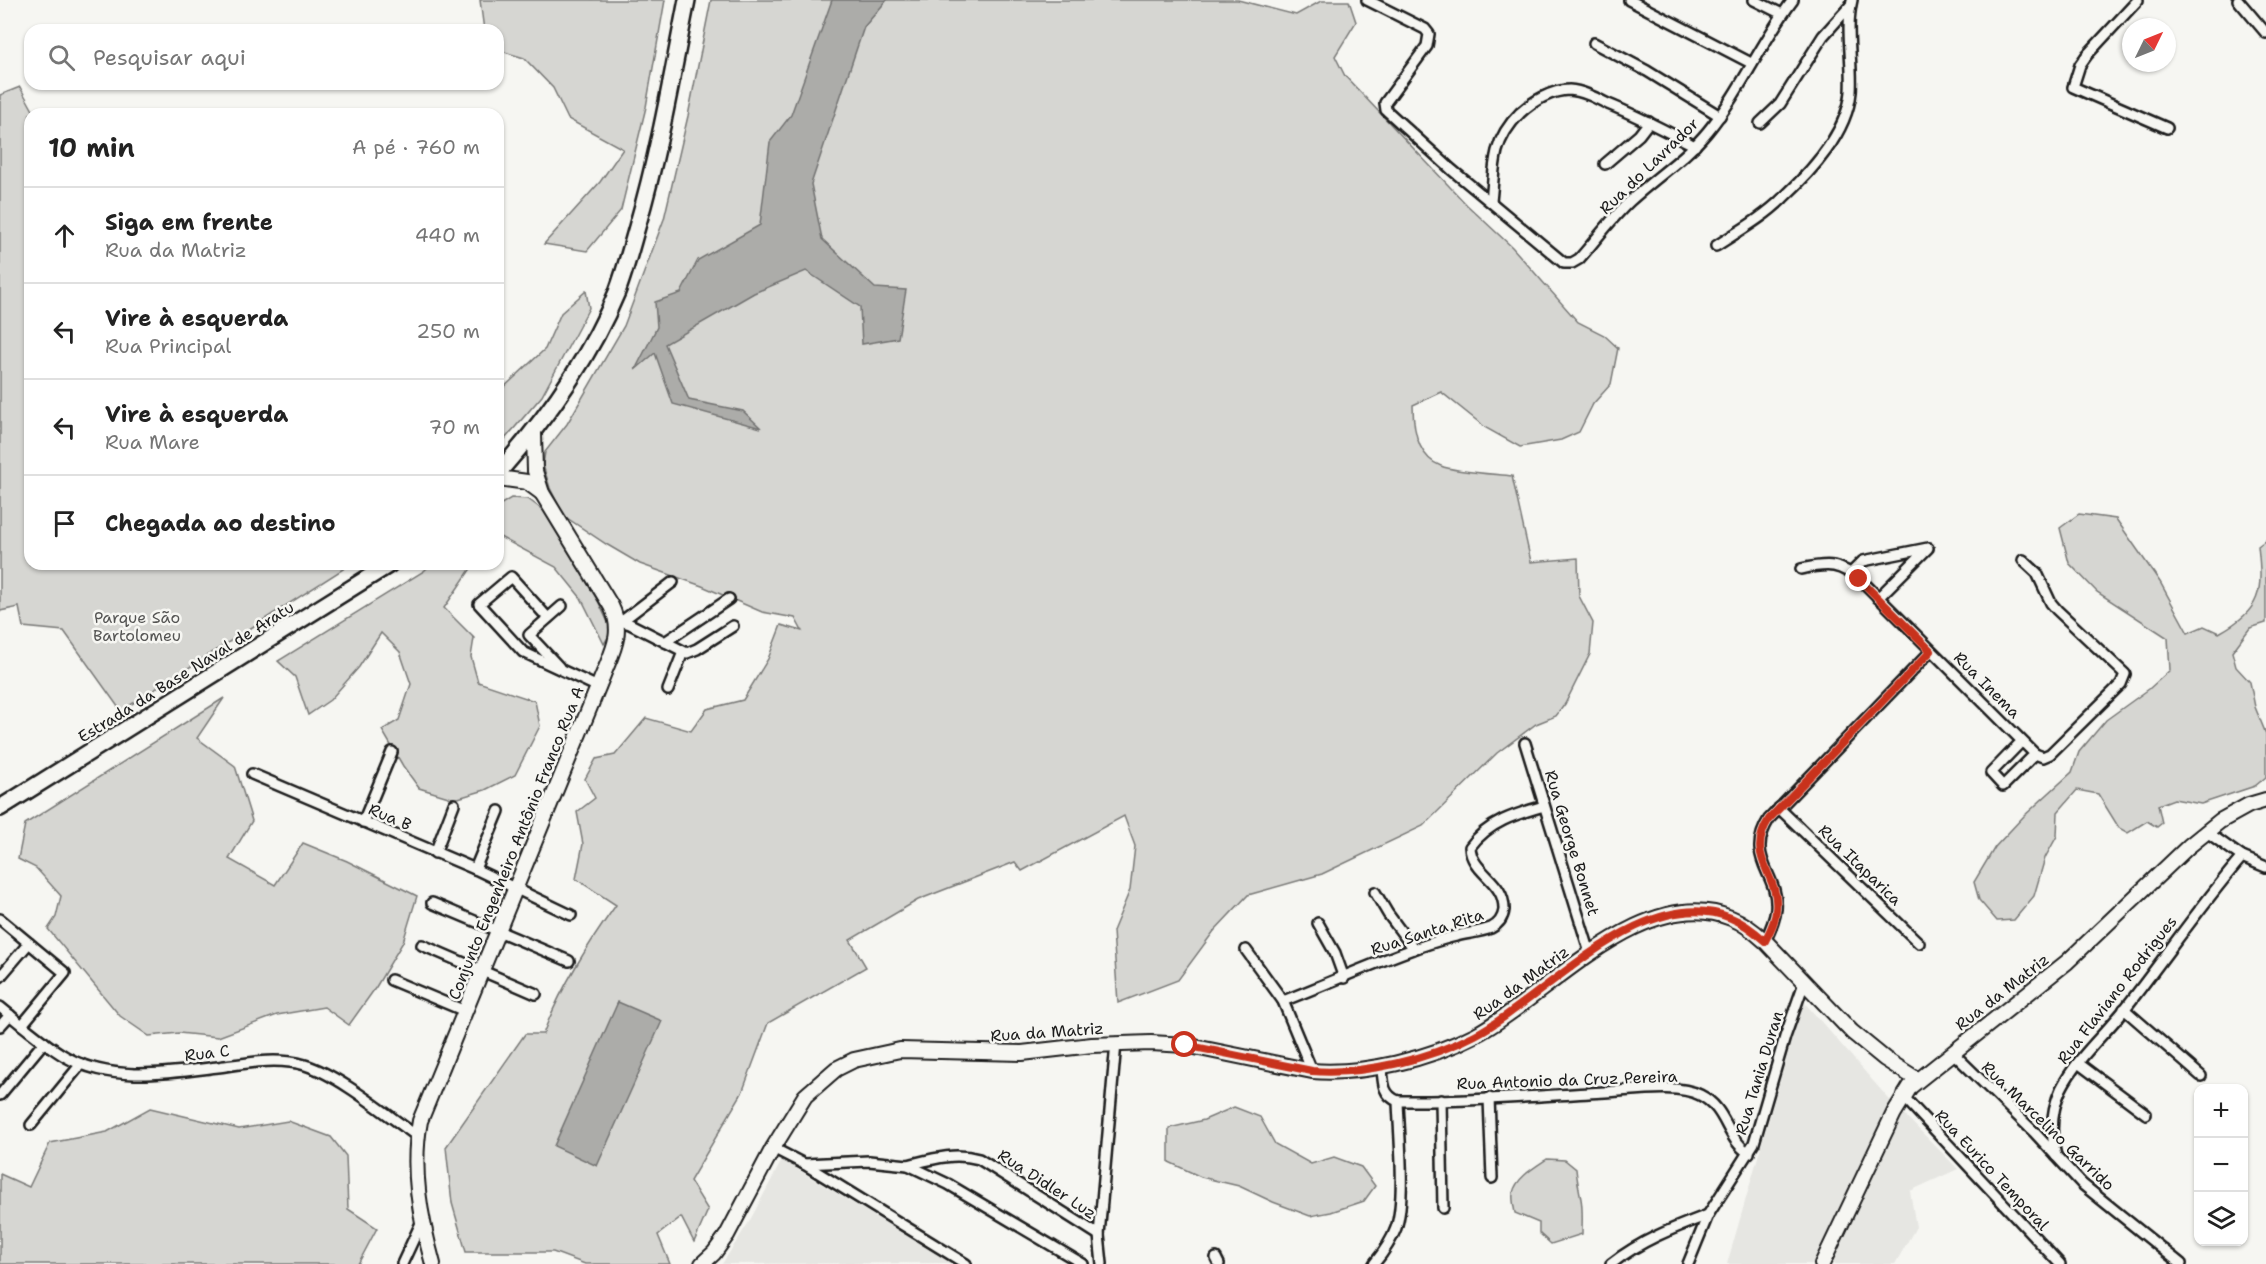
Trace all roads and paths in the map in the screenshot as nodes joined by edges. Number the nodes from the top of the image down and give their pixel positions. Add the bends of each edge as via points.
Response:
1 (687, 0) edge
2 (1367, 0) edge
3 (1629, 0) edge
4 (1754, 0) edge
5 (1793, 0) edge
6 (2138, 0) edge
7 (2238, 0) edge
8 (1851, 3) edge
9 (1782, 14) junction
10 (2266, 33) edge
11 (1594, 43) dead end
12 (1751, 63) junction
13 (1720, 116) junction
14 (1649, 122) junction
15 (1760, 123) dead end
16 (2167, 128) dead end
17 (1695, 146) junction
18 (1605, 164) dead end
19 (1491, 201) junction
20 (1716, 246) dead end
21 (534, 433) junction
22 (504, 469) edge
23 (504, 477) edge
24 (542, 493) junction
25 (2023, 560) dead end
26 (1801, 569) dead end
27 (380, 570) edge
28 (1851, 573) junction
29 (673, 582) dead end
30 (1878, 597) junction
31 (729, 599) dead end
32 (562, 606) dead end
33 (548, 618) junction
34 (620, 620) junction
35 (733, 626) dead end
36 (665, 642) junction
37 (1931, 651) junction
38 (683, 652) junction
39 (562, 670) junction
40 (598, 687) junction
41 (668, 690) dead end
42 (2022, 741) junction
43 (1525, 743) dead end
44 (392, 752) dead end
45 (2035, 754) junction
46 (252, 774) dead end
47 (2266, 800) edge
48 (454, 804) dead end
49 (1544, 806) junction
50 (0, 808) edge
51 (1779, 808) junction
52 (499, 811) dead end
53 (363, 822) junction
54 (2206, 832) junction
55 (435, 853) junction
56 (2242, 857) junction
57 (2266, 867) edge
58 (475, 869) junction
59 (517, 888) junction
60 (1375, 892) dead end
61 (432, 903) dead end
62 (571, 915) dead end
63 (0, 919) edge
64 (1318, 923) dead end
65 (498, 931) junction
66 (1765, 941) junction
67 (29, 943) junction
68 (1919, 943) dead end
69 (422, 945) dead end
70 (1414, 949) junction
71 (1246, 950) dead end
72 (1590, 953) junction
73 (569, 961) dead end
74 (482, 970) junction
75 (0, 977) edge
76 (1344, 978) junction
77 (391, 980) dead end
78 (1804, 983) junction
79 (536, 994) dead end
80 (1282, 1001) junction
81 (0, 1007) edge
82 (2124, 1009) junction
83 (465, 1011) junction
84 (10, 1015) junction
85 (22, 1025) junction
86 (0, 1026) edge
87 (44, 1042) junction
88 (1116, 1043) junction
89 (1952, 1052) junction
90 (2078, 1063) junction
91 (81, 1064) junction
92 (1382, 1066) junction
93 (1312, 1071) junction
94 (2201, 1076) dead end
95 (1918, 1080) junction
96 (0, 1095) edge
97 (1903, 1096) junction
98 (1489, 1098) junction
99 (1441, 1100) junction
100 (1398, 1101) junction
101 (2146, 1114) dead end
102 (31, 1125) dead end
103 (417, 1136) junction
104 (773, 1148) junction
105 (1749, 1154) junction
106 (2056, 1156) junction
107 (804, 1164) junction
108 (908, 1165) junction
109 (1492, 1178) dead end
110 (1443, 1208) dead end
111 (1708, 1215) junction
112 (422, 1221) junction
113 (1099, 1235) junction
114 (402, 1264) edge
115 (433, 1264) edge
116 (702, 1264) edge
117 (966, 1264) edge
118 (1083, 1264) edge
119 (1102, 1264) edge
120 (1374, 1264) edge
121 (1611, 1264) edge
122 (1688, 1264) edge
123 (1822, 1264) edge
124 (2060, 1264) edge
125 (2181, 1264) edge

1 - 21 main road via 651,176 617,291 583,358
2 - 19 street via 1425,29 1430,37 1384,106
3 - 12 street
4 - 9 street
5 - 9 street, Rua do Lavrador
6 - 16 street via 2087,55 2073,87
7 - 10 street
8 - 15 street via 1823,36 1780,104
8 - 20 street via 1851,91 1841,127 1783,199
9 - 12 street, Rua do Lavrador
11 - 13 street
12 - 13 street, Rua do Lavrador
13 - 17 street, Rua do Lavrador
14 - 17 street
14 - 18 street
14 - 19 street via 1583,93 1570,90 1547,95 1526,108 1503,135
17 - 19 street, Rua do Lavrador via 1617,215 1579,260 1572,263 1556,258
21 - 22 main road
21 - 24 street via 535,471
23 - 24 street via 527,482
24 - 34 street
25 - 45 street via 2041,580 2057,610 2125,674 2121,684 2050,754
26 - 28 street via 1829,564
27 - 50 main road, Estrada da Base Naval de Aratu
28 - 30 street, Rua Inema
28 - 30 street via 1863,561 1928,548
29 - 34 street
30 - 37 street, Rua Inema
31 - 36 street
32 - 33 street
33 - 39 street via 529,635
33 - 39 street via 511,577 479,604 523,652
34 - 36 street
34 - 40 street, Conjunto Engenheiro Antônio Franco Rua A
35 - 38 street via 692,652
36 - 38 street
37 - 42 street, Rua Inema
37 - 51 street
38 - 41 street
39 - 40 street
40 - 59 street, Conjunto Engenheiro Antônio Franco Rua A
42 - 45 street, Rua Inema
42 - 45 street, Rua Inema via 1991,773 2003,786
43 - 49 street, Rua George Bonnet
44 - 53 street
46 - 53 street, Rua B
47 - 54 street, Rua da Matriz via 2234,812
48 - 55 street
49 - 70 street, Rua Santa Rita via 1498,822 1470,847 1475,862 1500,889 1502,919 1491,928
49 - 72 street, Rua George Bonnet
51 - 66 street via 1759,841 1759,852 1776,898
51 - 68 street, Rua Itaparica
52 - 58 street
53 - 55 street, Rua B
54 - 56 street
54 - 89 street, Rua da Matriz via 2067,962
55 - 58 street, Rua B
56 - 57 street
56 - 82 street, Rua Flaviano Rodrigues
58 - 59 street, Rua B
59 - 62 street, Rua B
59 - 65 street, Conjunto Engenheiro Antônio Franco Rua A
60 - 70 street
61 - 65 street
63 - 67 street
64 - 76 street
65 - 73 street
65 - 74 street, Conjunto Engenheiro Antônio Franco Rua A
66 - 72 street, Rua da Matriz via 1733,918 1698,911 1658,917
66 - 78 street, Rua da Matriz
67 - 75 street
67 - 85 street via 65,973
69 - 74 street
70 - 76 street, Rua Santa Rita
71 - 80 street
72 - 92 street, Rua da Matriz via 1518,1009 1475,1035
74 - 79 street
74 - 83 street, Conjunto Engenheiro Antônio Franco Rua A
76 - 80 street, Rua Santa Rita
77 - 83 street
78 - 95 street, Rua da Matriz via 1870,1047
78 - 105 street, Rua Tania Duran
80 - 93 street
81 - 84 street, Rua C
82 - 90 street, Rua Flaviano Rodrigues
82 - 94 street
83 - 103 street, Conjunto Engenheiro Antônio Franco Rua A via 424,1107
84 - 85 street, Rua C
84 - 86 street
85 - 87 street, Rua C
87 - 91 street, Rua C
87 - 96 street
88 - 93 street, Rua da Matriz via 1185,1045
88 - 104 street, Rua da Matriz via 1022,1053 900,1050 854,1060 836,1069 805,1096
88 - 113 street
89 - 95 street, Rua da Matriz
89 - 106 street, Rua Marcelino Garrido
90 - 101 street
90 - 106 street, Rua Flaviano Rodrigues via 2055,1106 2051,1138
91 - 102 street
91 - 103 street, Rua C via 142,1074 258,1062 306,1065
92 - 93 street, Rua da Matriz via 1348,1072
92 - 100 street via 1385,1091
95 - 97 street
97 - 123 street
97 - 124 street, Rua Eurico Temporal
98 - 99 street, Rua Antonio da Cruz Pereira
98 - 105 street, Rua Antonio da Cruz Pereira via 1687,1090 1714,1104 1735,1142
98 - 109 street
99 - 100 street, Rua Antonio da Cruz Pereira
99 - 110 street
100 - 120 street via 1399,1217 1391,1240
103 - 112 street, Conjunto Engenheiro Antônio Franco Rua A
104 - 107 street
104 - 116 street, Rua da Matriz via 727,1235
105 - 111 street, Rua Tania Duran
106 - 125 street, Rua Marcelino Garrido via 2082,1184
107 - 108 street, Rua Didler Luz via 869,1161
107 - 117 street
108 - 113 street, Rua Didler Luz via 949,1156 965,1155 979,1160
108 - 118 street, Rua Didler Luz via 948,1184
111 - 121 street via 1630,1249
111 - 122 street, Rua Tania Duran
112 - 114 street
112 - 115 street, Conjunto Engenheiro Antônio Franco Rua A
113 - 119 street

